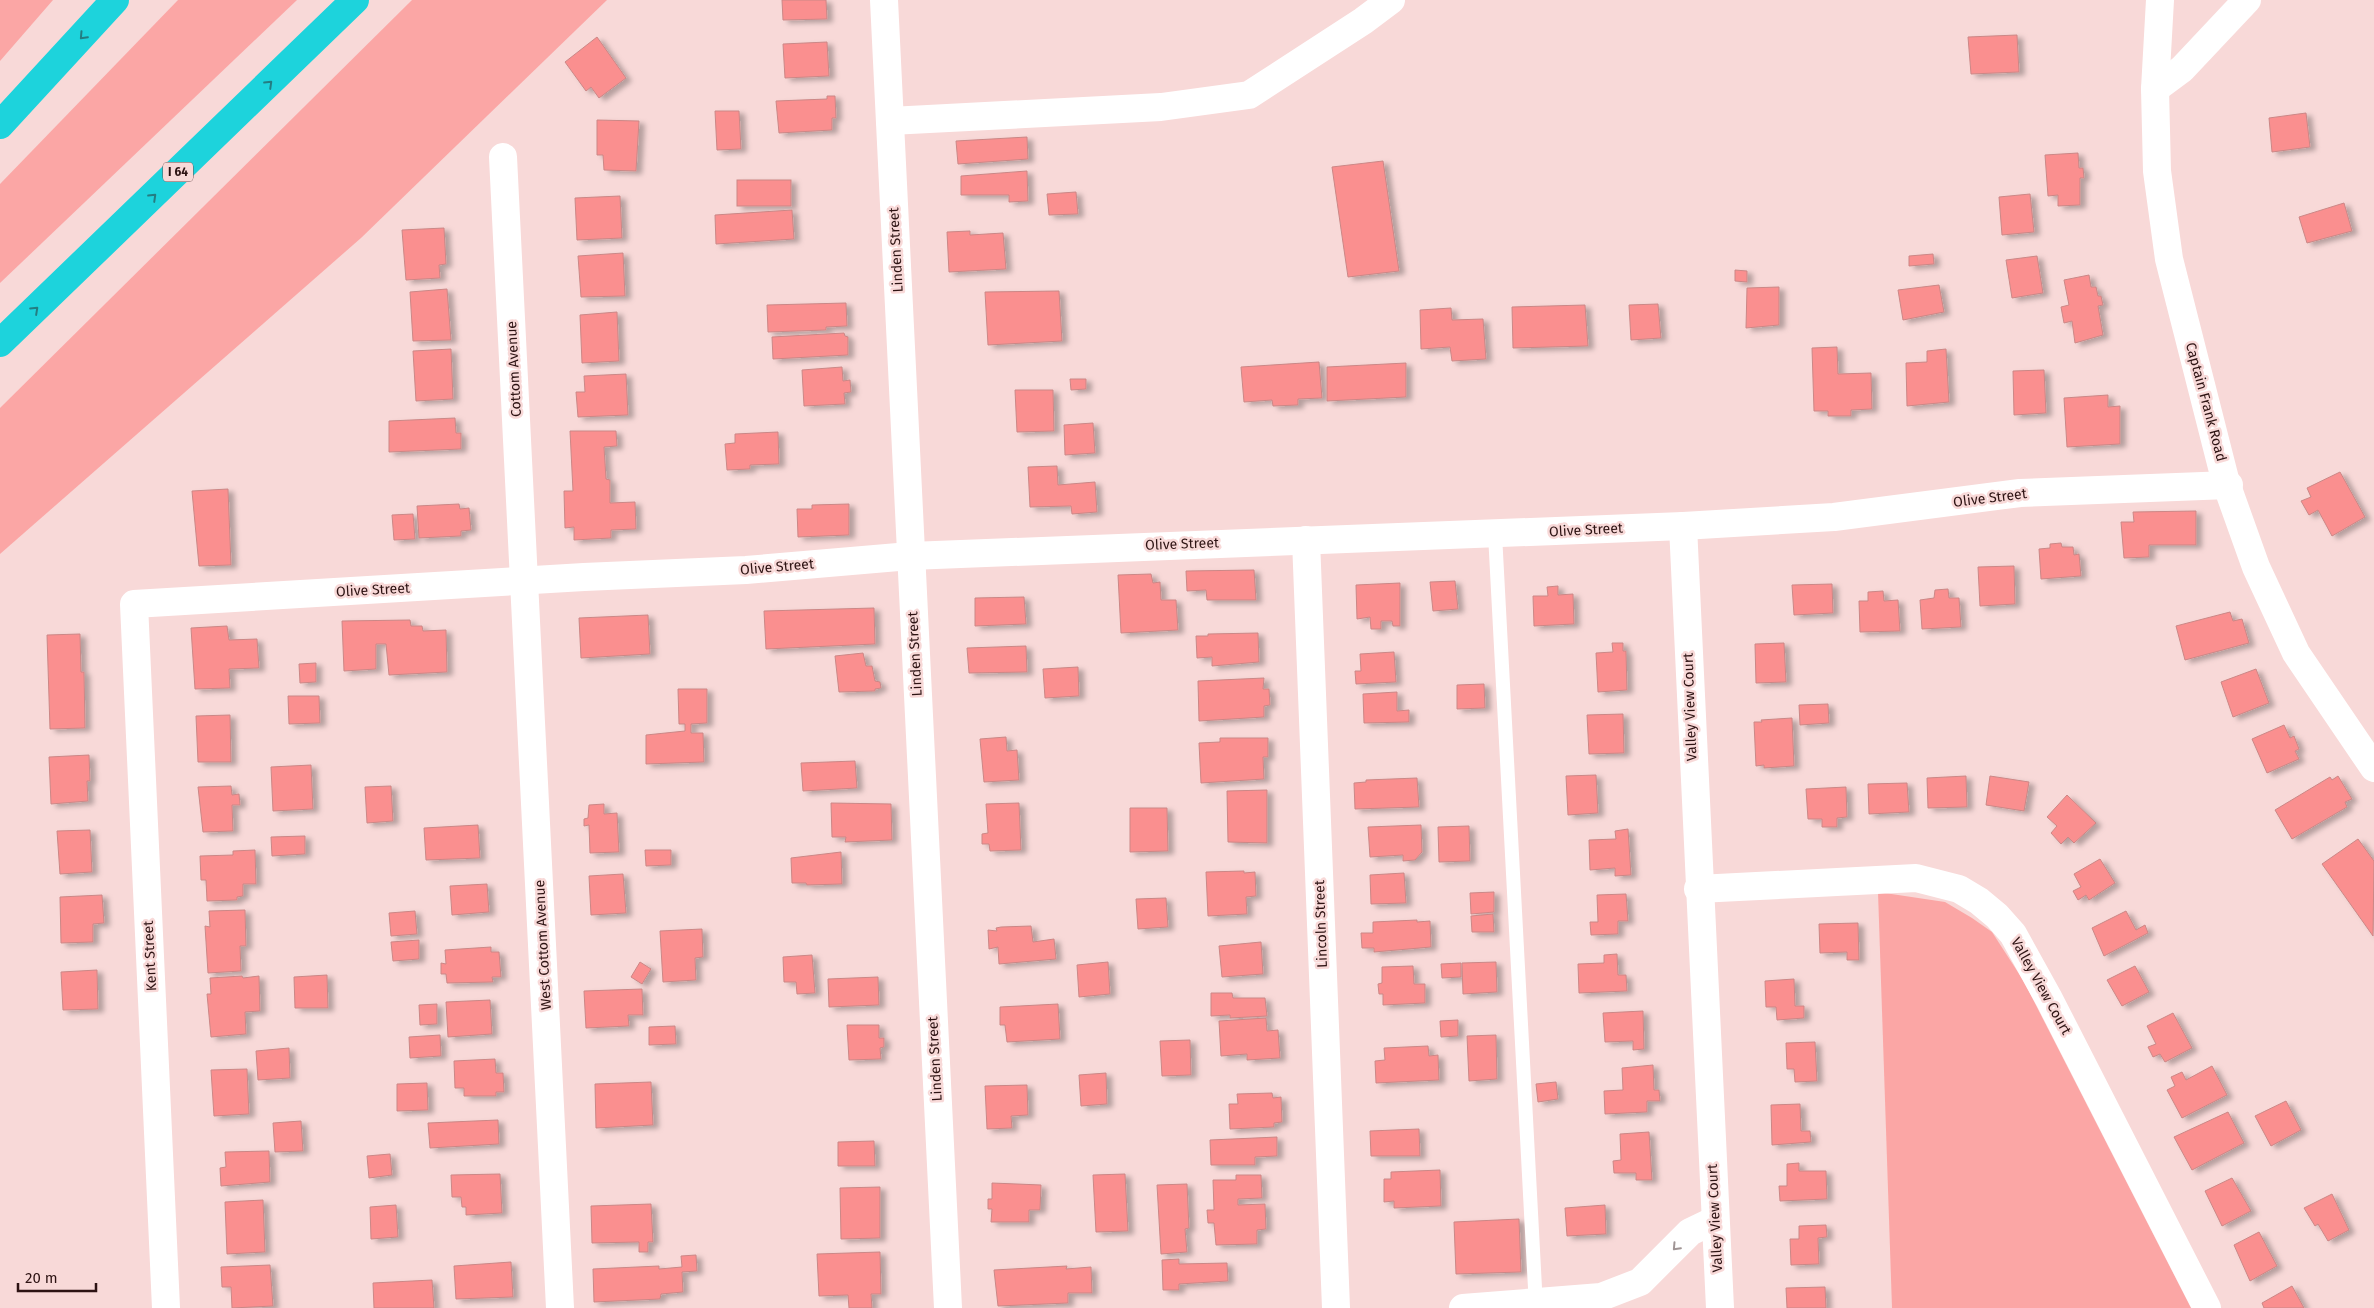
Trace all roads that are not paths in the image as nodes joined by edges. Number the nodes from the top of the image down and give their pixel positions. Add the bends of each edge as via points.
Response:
1 (115, 0) edge
2 (355, 0) edge
3 (884, 0) edge
4 (1391, 0) edge
5 (2160, 0) edge
6 (2246, 0) edge
7 (2155, 89) junction
8 (890, 121) junction
9 (0, 125) edge
10 (503, 157) dead end
11 (0, 343) edge
12 (2229, 485) junction
13 (1682, 526) junction
14 (1495, 534) junction
15 (1306, 540) junction
16 (910, 556) junction
17 (526, 582) junction
18 (134, 604) joint
19 (2374, 768) edge
20 (1698, 889) junction
21 (1715, 1220) junction
22 (1613, 1303) edge
23 (1536, 1305) edge
24 (166, 1308) edge
25 (560, 1308) edge
26 (948, 1308) edge
27 (1336, 1308) edge
28 (1462, 1308) edge
29 (1720, 1308) edge
30 (2207, 1308) edge

1 -> 9 highway
11 -> 2 highway, I 64
3 - 8 street, Linden Street
4 - 8 street via 1249,96 1161,107
5 - 7 street, Captain Frank Road
6 - 7 street via 2182,69
7 - 12 street, Captain Frank Road via 2157,171 2169,259
8 - 16 street, Linden Street
10 - 17 street, Cottom Avenue
12 - 13 street, Olive Street via 2020,493 1834,517
12 - 19 street, Captain Frank Road via 2256,567 2296,654
13 - 14 street, Olive Street
13 - 20 street, Valley View Court
14 - 15 street, Olive Street
14 - 23 lane
15 - 16 street, Olive Street
15 - 27 street, Lincoln Street
16 - 17 street, Olive Street via 746,570
16 - 26 street, Linden Street
17 - 18 street, Olive Street
17 - 25 street, West Cottom Avenue
18 - 24 street, Kent Street
20 - 21 street, Valley View Court
20 - 30 street, Valley View Court via 1916,878 1959,889 1979,901 2013,934
21 -> 22 street via 1690,1232 1640,1282
21 - 29 street, Valley View Court
22 - 23 street
23 - 28 street

